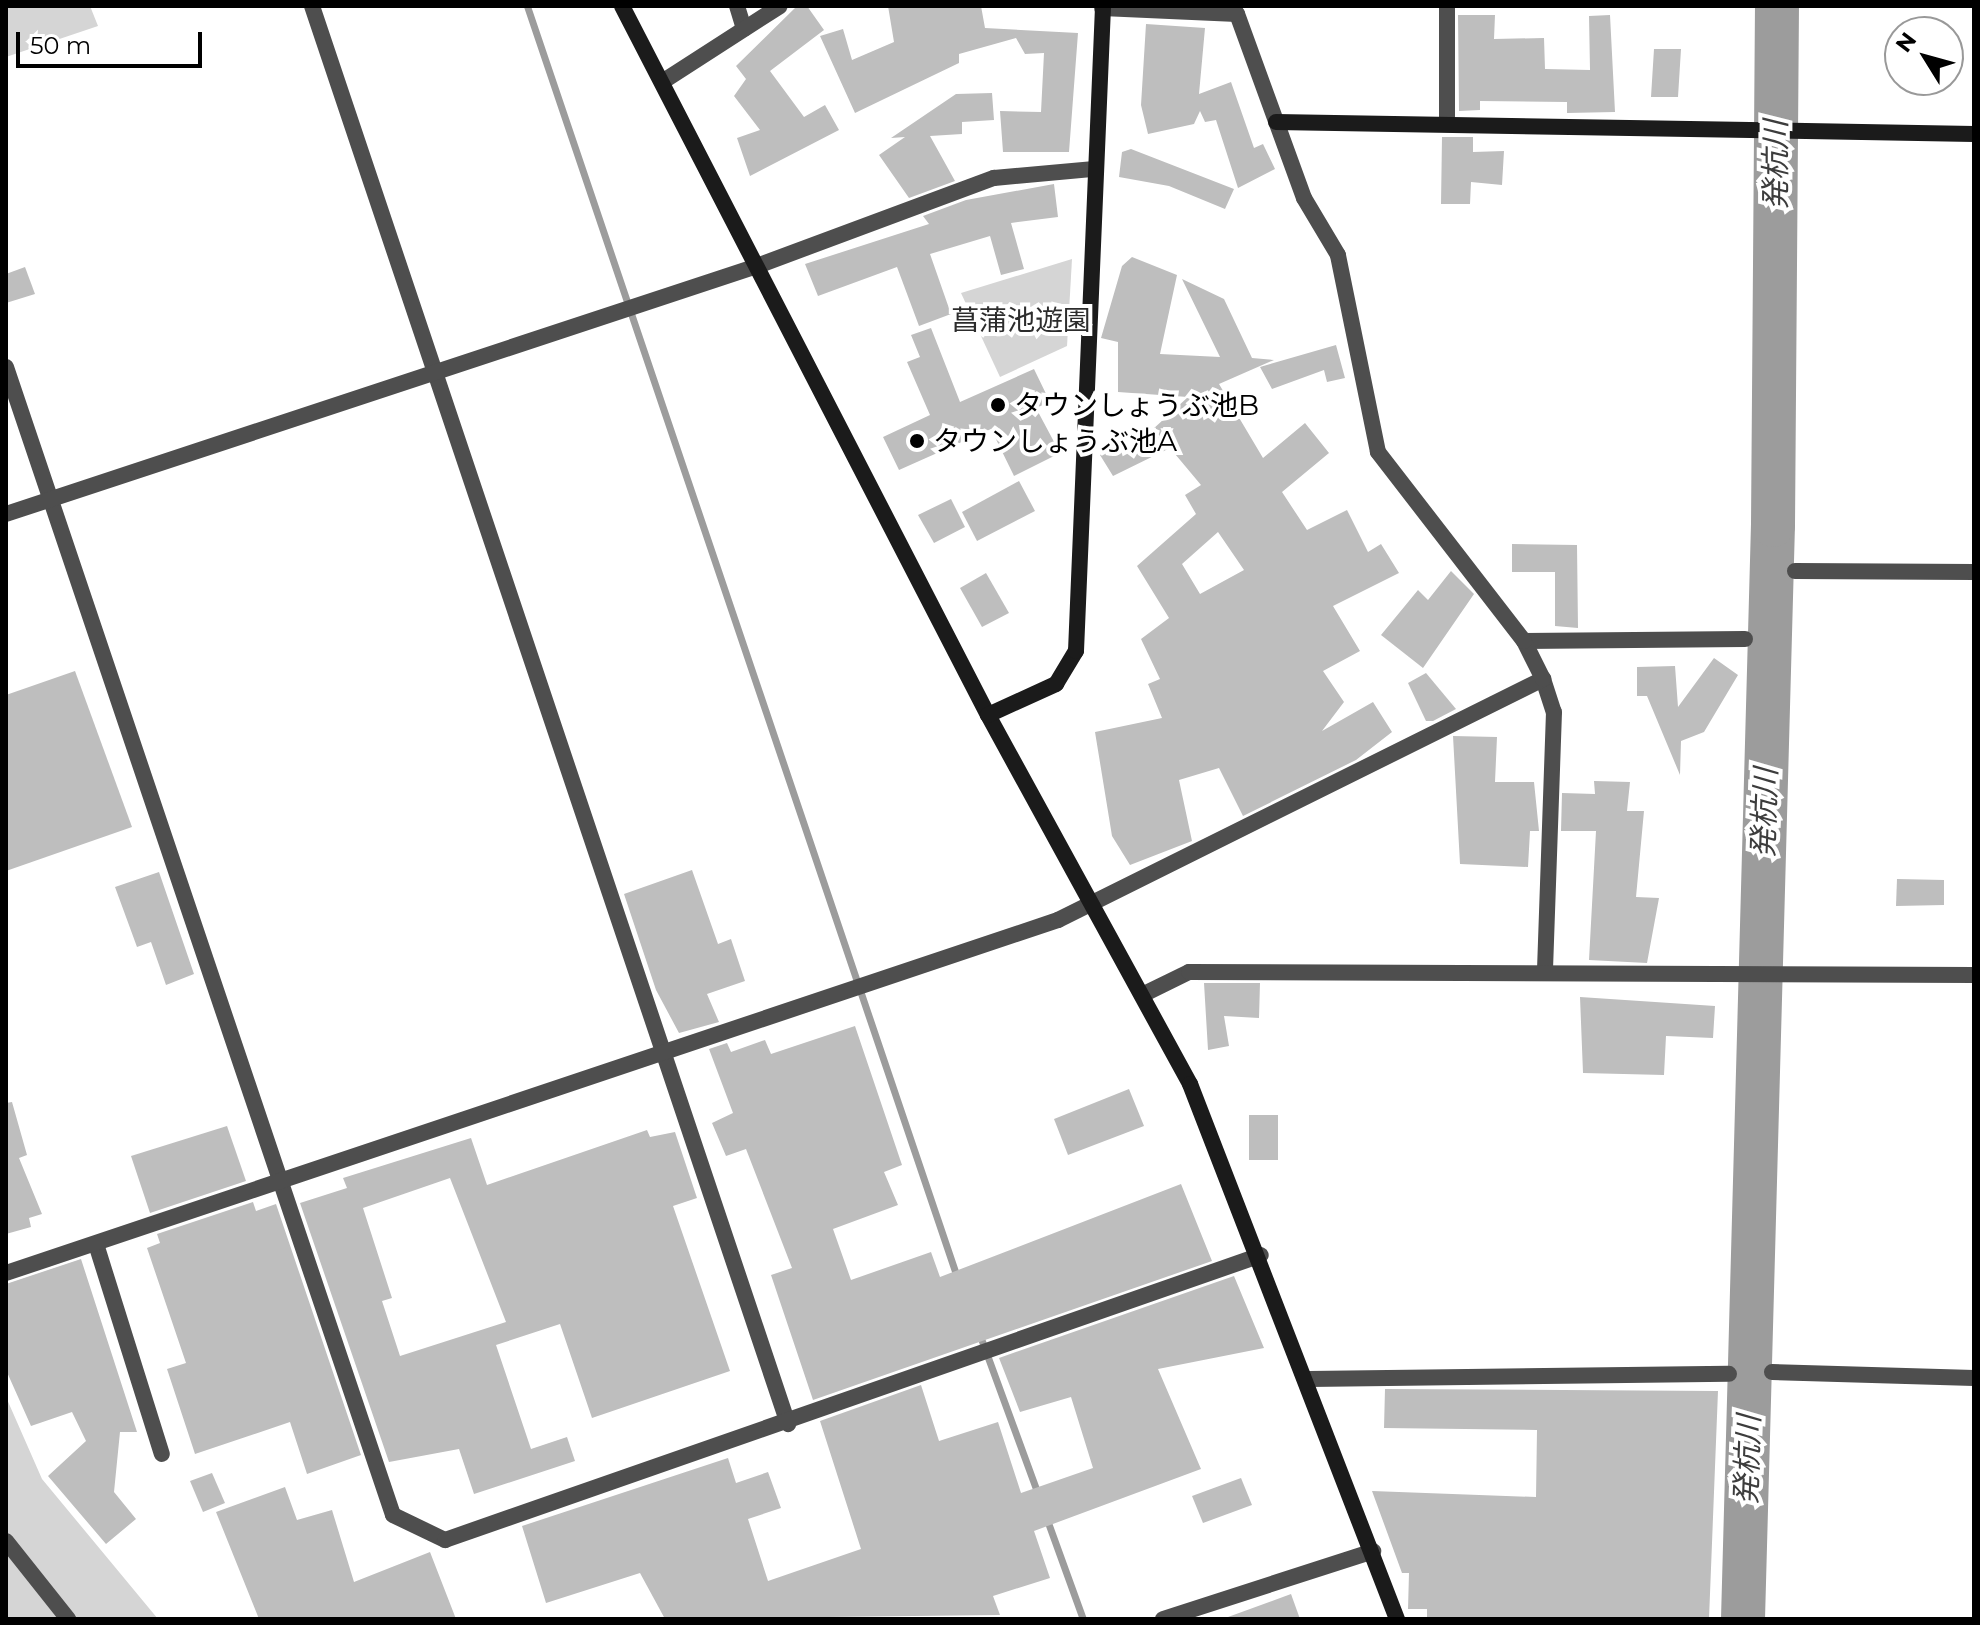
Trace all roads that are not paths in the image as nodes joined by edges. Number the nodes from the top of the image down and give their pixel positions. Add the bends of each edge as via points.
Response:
1 (312, 6) edge
2 (622, 6) edge
3 (737, 6) edge
4 (780, 6) edge
5 (1447, 6) edge
6 (1102, 7) edge
7 (744, 29) junction
8 (662, 82) junction
9 (1276, 122) junction
10 (1447, 122) junction
11 (1974, 134) edge
12 (1092, 169) junction
13 (757, 266) junction
14 (6, 367) edge
15 (435, 370) junction
16 (51, 500) junction
17 (6, 514) edge
18 (1795, 571) dead end
19 (1974, 572) edge
20 (1745, 639) dead end
21 (1524, 641) junction
22 (1543, 679) junction
23 (988, 715) junction
24 (1090, 904) junction
25 (1545, 971) junction
26 (1974, 975) edge
27 (1142, 995) junction
28 (667, 1054) junction
29 (284, 1184) junction
30 (96, 1244) junction
31 (1261, 1255) junction
32 (6, 1273) edge
33 (1772, 1372) dead end
34 (1729, 1374) dead end
35 (1974, 1378) edge
36 (1309, 1379) junction
37 (788, 1424) junction
38 (162, 1454) dead end
39 (6, 1541) edge
40 (1373, 1551) junction
41 (68, 1619) edge
42 (1163, 1619) edge
43 (1397, 1619) edge

1 - 15 street
2 - 8 street
3 - 7 street
4 - 7 street
5 - 10 street
6 - 9 street via 1237,14
6 - 12 street
7 - 8 street
8 - 13 street
9 - 10 street
9 - 21 street via 1304,198 1338,255 1378,452
10 - 11 street via 1795,135
12 - 13 street via 994,178
12 - 23 street via 1076,651 1056,684
13 - 15 street
13 - 23 street
14 - 16 street
15 - 16 street
15 - 28 street
16 - 17 street
16 - 29 street
18 - 19 street
20 - 21 street
21 - 22 street
22 - 24 street
22 - 25 street via 1554,712
23 - 24 street
24 - 27 street
24 - 28 street
25 - 26 street
25 - 27 street via 1189,972
27 - 31 street via 1190,1084
28 - 29 street
28 - 37 street
29 - 30 street
29 - 37 street via 393,1515 432,1534 445,1540
30 - 32 street
30 - 38 street
31 - 36 street
31 - 37 street
33 - 35 street
34 - 36 street
36 - 40 street
39 - 41 street
40 - 42 street
40 - 43 street

